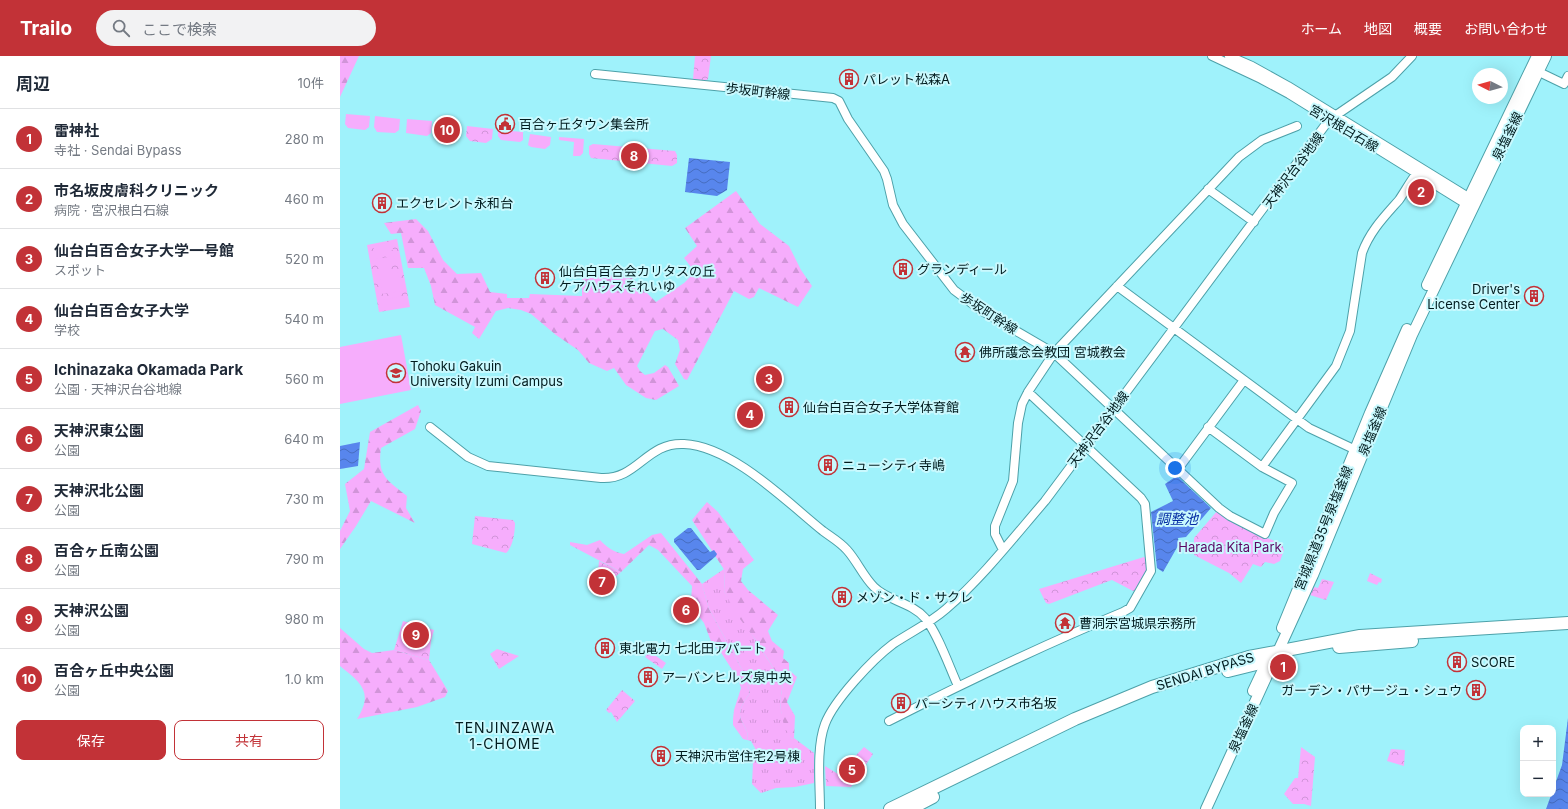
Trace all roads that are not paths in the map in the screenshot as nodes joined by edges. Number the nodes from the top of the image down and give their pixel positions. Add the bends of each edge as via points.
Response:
1 (1212, 56) edge
2 (1229, 56) edge
3 (1412, 56) edge
4 (1536, 56) edge
5 (1546, 56) edge
6 (1538, 72) junction
7 (595, 74) dead end
8 (1568, 76) edge
9 (1332, 118) junction
10 (1297, 126) dead end
11 (1416, 174) junction
12 (1208, 189) junction
13 (1470, 203) junction
14 (1254, 222) junction
15 (1117, 286) junction
16 (1174, 328) junction
17 (1054, 353) junction
18 (1244, 380) junction
19 (1028, 392) junction
20 (1113, 410) junction
21 (1297, 420) junction
22 (430, 427) dead end
23 (1208, 427) junction
24 (1086, 446) junction
25 (1359, 452) junction
26 (1262, 467) junction
27 (1178, 469) junction
28 (1003, 550) junction
29 (928, 622) junction
30 (1568, 623) edge
31 (1568, 630) edge
32 (1516, 631) junction
33 (1273, 656) junction
34 (958, 686) junction
35 (889, 721) dead end
36 (820, 809) edge
37 (890, 809) edge
38 (910, 809) edge
39 (1199, 809) edge
40 (1206, 809) edge

1 - 9 street, 宮沢根白石線 via 1261,79
2 - 9 street via 1252,66
3 - 9 street, 天神沢台谷地線 via 1378,88
4 - 13 main road, 宮城県道35号泉塩釜線
5 - 6 main road, 泉塩釜線
6 - 8 street via 1564,84
6 - 13 main road, 泉塩釜線
7 - 17 street, 歩坂町幹線 via 833,98 839,101 848,119 884,171 897,215 944,279 982,311
9 - 11 street, 宮沢根白石線
9 - 13 street
9 - 14 street, 天神沢台谷地線
10 - 12 street via 1272,135 1250,148
11 - 13 street, 宮沢根白石線
11 - 21 street via 1399,199 1376,225 1366,243 1362,253 1350,331 1342,352 1327,381
12 - 14 street
12 - 15 street
13 - 25 main road, 宮城県道35号泉塩釜線 via 1401,343
14 - 16 street, 天神沢台谷地線
15 - 16 street
15 - 17 street
16 - 18 street
16 - 20 street, 天神沢台谷地線
17 - 19 street
17 - 20 street, 歩坂町幹線
18 - 21 street
18 - 23 street
19 - 24 street
19 - 28 street via 1022,404 1018,423 1013,481 995,526 996,538
20 - 24 street, 天神沢台谷地線
20 - 27 street, 歩坂町幹線
21 - 25 street via 1319,434
21 - 26 street
22 - 29 street via 468,457 488,466 600,478 623,475 653,452 672,445 690,445 716,452 779,494 844,547 878,591 914,609
23 - 26 street, 歩坂町幹線
23 - 27 street
24 - 28 street, 天神沢台谷地線 via 1045,501
24 - 34 street via 1142,498 1145,504 1152,566 1137,596 1130,608 1123,612 1066,635
25 - 33 main road, 宮城県道35号泉塩釜線
26 - 27 street, 歩坂町幹線 via 1292,483 1265,534 1219,508
28 - 29 street, 天神沢台谷地線 via 963,593
29 - 34 street
29 - 36 street, 天神沢台谷地線 via 878,658 832,710 824,725 821,741
30 - 32 highway, SENDAI BYPASS
31 - 32 highway, SENDAI BYPASS
32 - 33 highway, SENDAI BYPASS via 1335,647
33 - 37 highway, SENDAI BYPASS via 1232,661 1136,693 1040,735
33 - 38 highway, SENDAI BYPASS via 1177,687 1102,715 1034,746
33 - 39 main road
33 - 40 main road, 泉塩釜線
34 - 35 street

